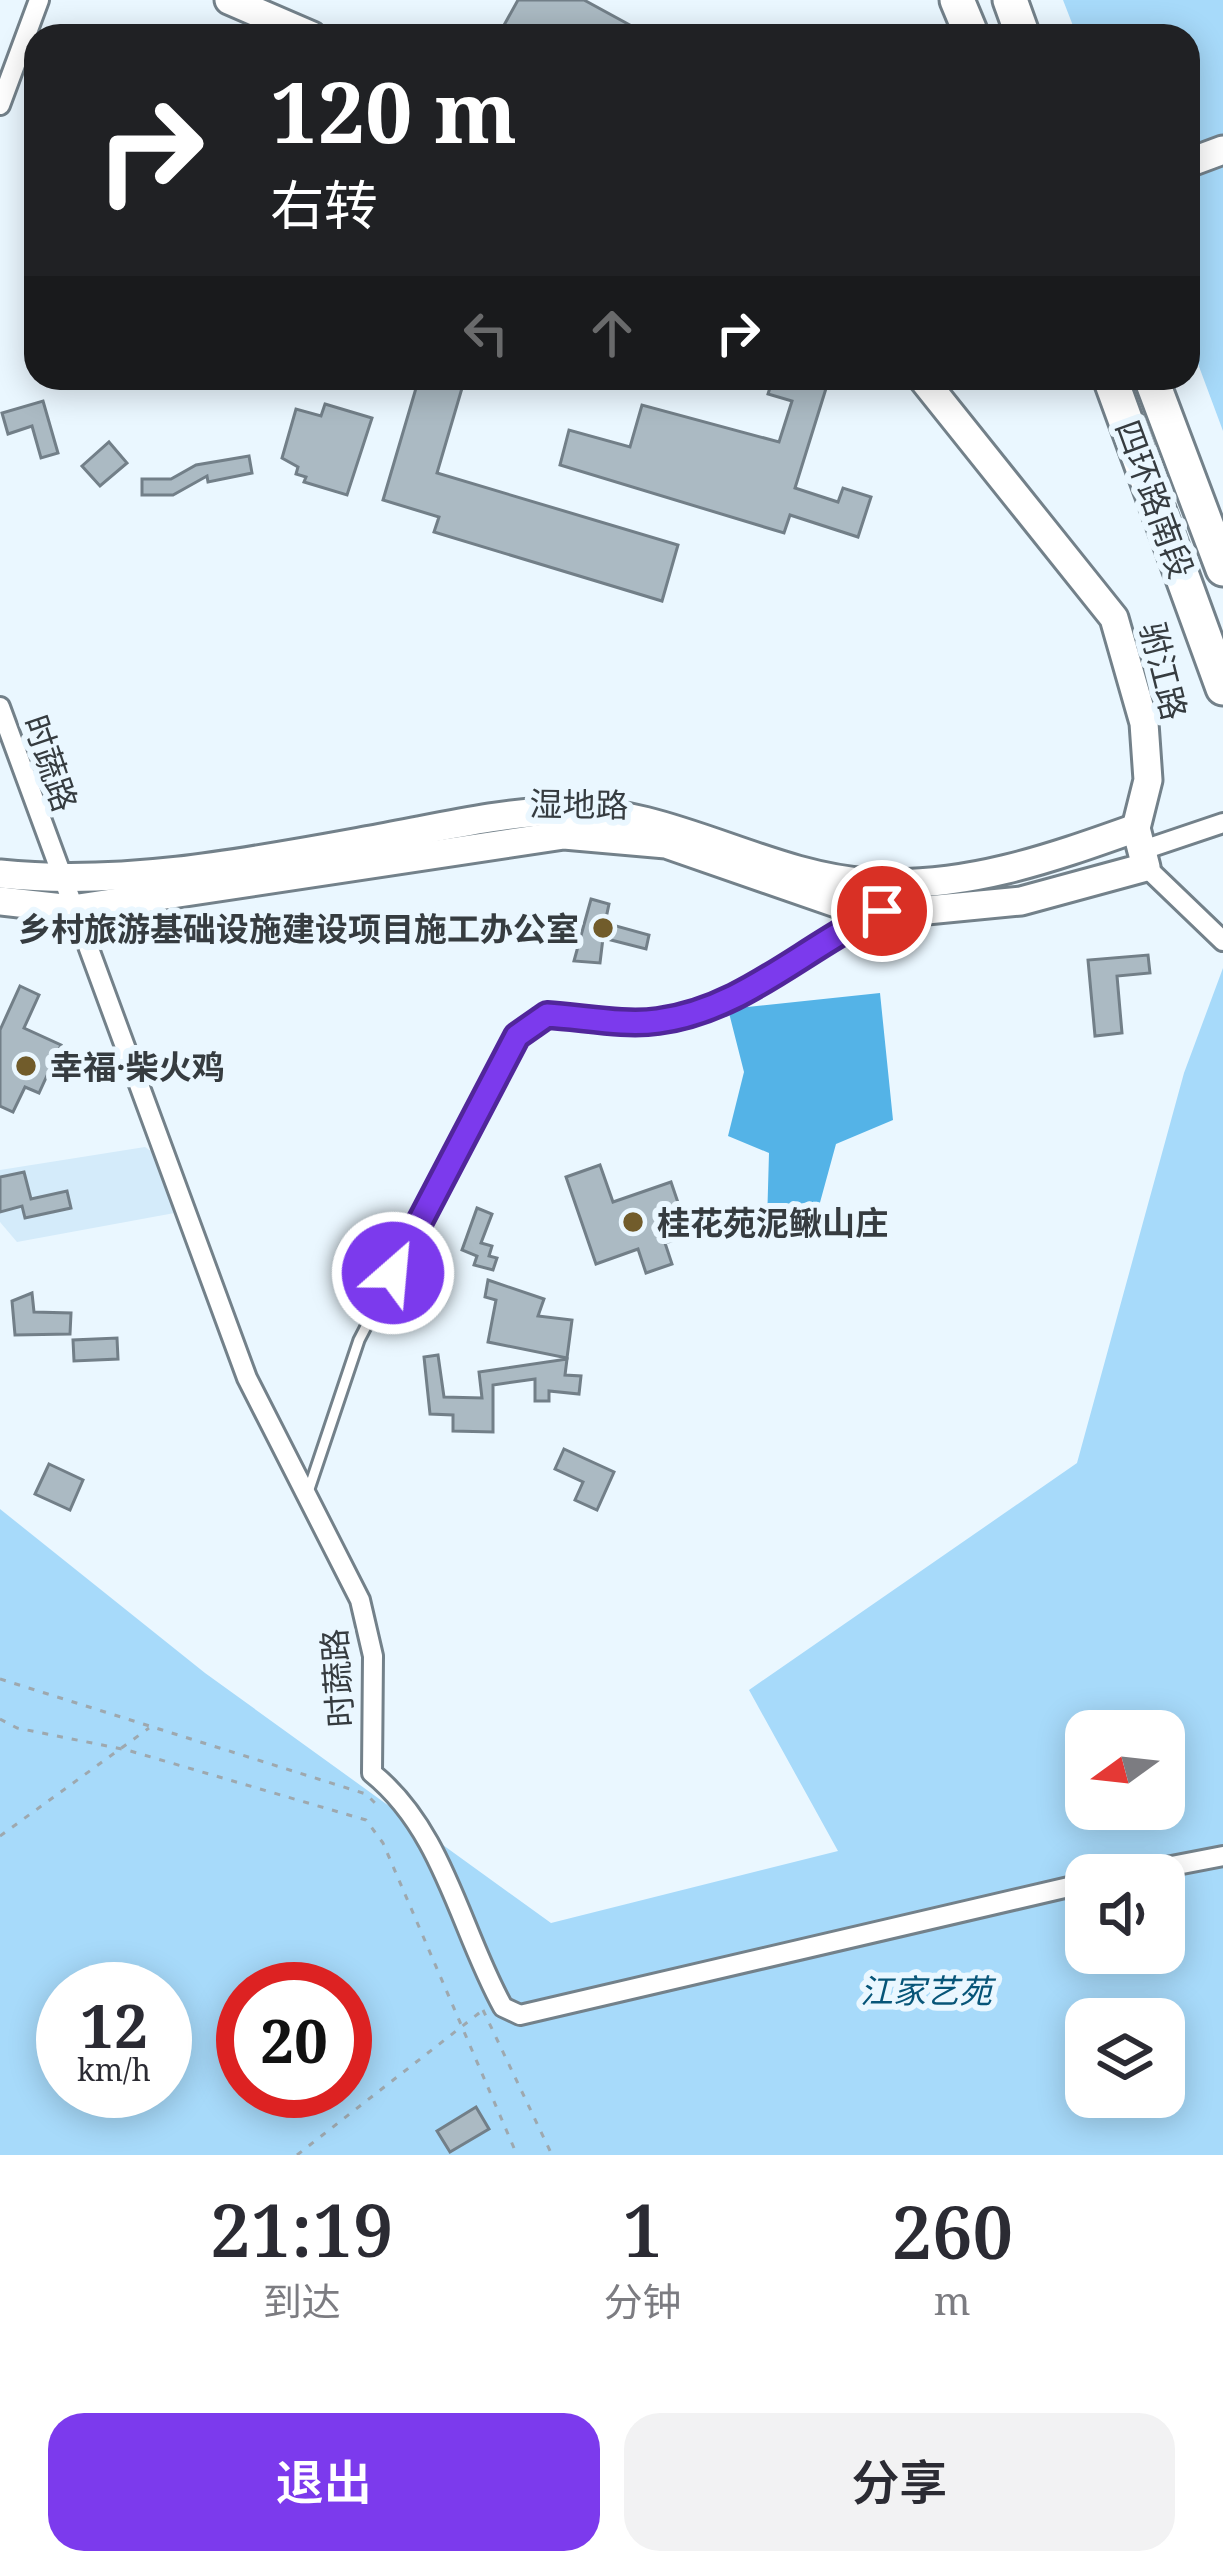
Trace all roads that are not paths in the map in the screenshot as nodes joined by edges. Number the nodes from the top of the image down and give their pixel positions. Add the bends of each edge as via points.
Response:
1 (229, 0) edge
2 (284, 24) edge
3 (24, 40) edge
4 (0, 105) edge
5 (932, 390) edge
6 (1114, 390) edge
7 (1156, 390) edge
8 (1223, 568) edge
9 (1223, 688) edge
10 (0, 707) edge
11 (1223, 823) edge
12 (1142, 848) junction
13 (0, 874) edge
14 (61, 880) junction
15 (0, 901) edge
16 (72, 909) junction
17 (882, 911) junction
18 (1223, 941) edge
19 (307, 1496) junction
20 (1223, 1856) edge
21 (1185, 1863) edge
22 (1065, 1888) edge

1 - 2 street
3 - 4 street
5 - 12 street, 驸江路 via 1114,618 1144,723
6 - 9 highway, 四环路南段
7 - 8 highway, 四环路南段
10 - 14 street, 时蔬路
11 - 12 street
12 - 14 street, 湿地路 via 948,881 867,883 631,814 562,811 179,870
12 - 17 street, 湿地路 via 970,910
12 - 18 street
13 - 14 street, 湿地路
14 - 16 street, 时蔬路
15 - 16 street, 湿地路
16 - 17 street, 湿地路 via 564,835 666,844 766,882
16 - 19 street, 时蔬路 via 247,1378
17 - 19 lane via 836,932 742,997 657,1022 547,1015 517,1036 359,1340
19 - 22 street, 时蔬路 via 360,1600 373,1656 372,1773 411,1815 464,1911 503,2007 520,2014
20 - 21 street

